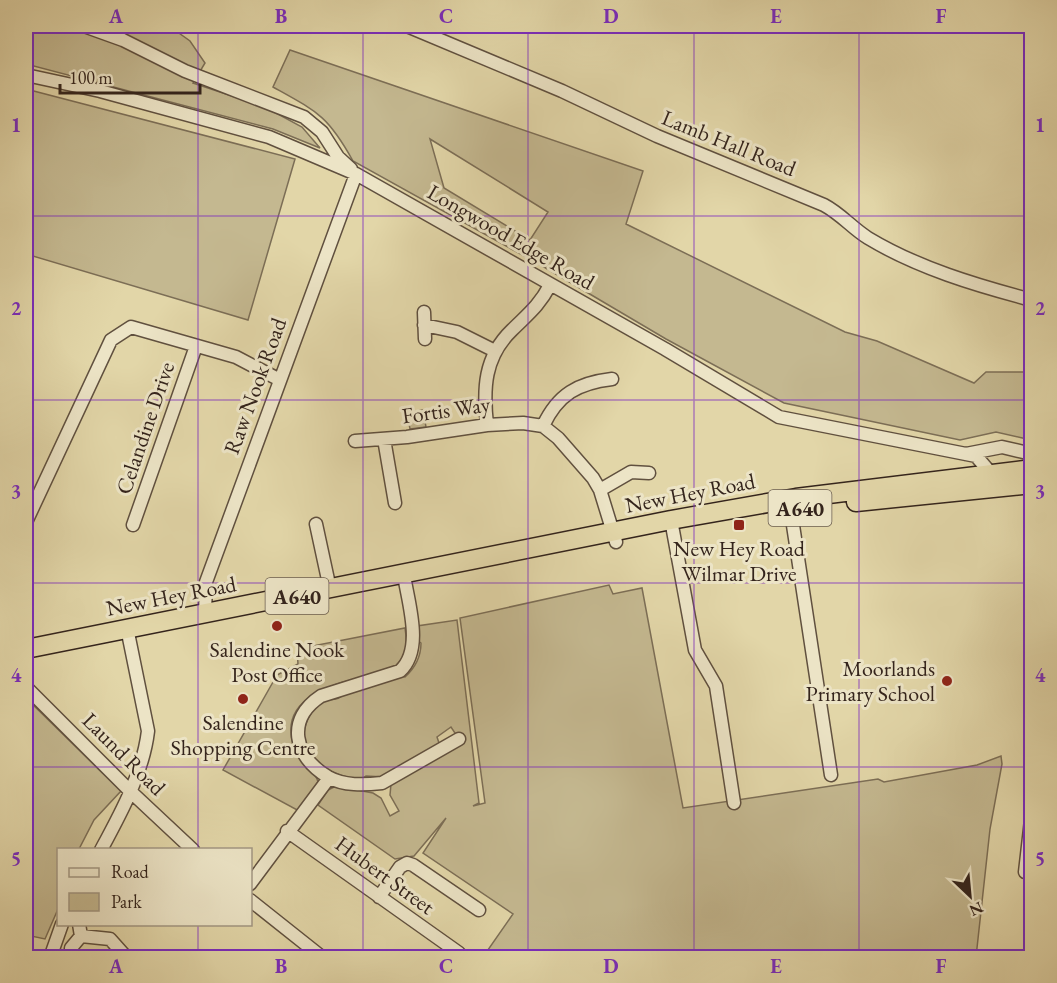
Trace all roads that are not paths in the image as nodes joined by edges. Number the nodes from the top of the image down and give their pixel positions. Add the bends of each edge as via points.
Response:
1 (84, 26) edge
2 (406, 26) edge
3 (26, 75) edge
4 (356, 174) junction
5 (550, 285) junction
6 (1032, 300) edge
7 (424, 312) dead end
8 (424, 325) junction
9 (424, 339) dead end
10 (196, 346) junction
11 (495, 351) junction
12 (587, 368) dead end
13 (612, 379) dead end
14 (280, 380) junction
15 (588, 382) junction
16 (487, 424) junction
17 (543, 426) junction
18 (384, 439) junction
19 (355, 441) dead end
20 (965, 454) junction
21 (1032, 454) edge
22 (1032, 469) edge
23 (649, 473) dead end
24 (996, 480) junction
25 (958, 484) junction
26 (1032, 484) edge
27 (600, 490) junction
28 (395, 502) dead end
29 (789, 504) junction
30 (26, 522) edge
31 (316, 524) dead end
32 (133, 525) dead end
33 (672, 525) junction
34 (615, 537) junction
35 (404, 574) junction
36 (330, 589) junction
37 (205, 614) junction
38 (127, 628) junction
39 (26, 650) edge
40 (26, 687) edge
41 (459, 739) dead end
42 (831, 775) dead end
43 (329, 778) junction
44 (130, 791) junction
45 (734, 803) dead end
46 (1032, 811) edge
47 (287, 831) junction
48 (102, 848) edge
49 (192, 848) edge
50 (1025, 872) dead end
51 (252, 881) edge
52 (379, 897) junction
53 (252, 902) edge
54 (479, 910) dead end
55 (61, 926) edge
56 (80, 930) edge
57 (459, 953) dead end
58 (50, 957) edge
59 (71, 957) edge
60 (127, 957) edge
61 (320, 957) edge

1 - 4 street via 123,40 185,72 304,117 322,132 338,157
2 - 6 street, Lamb Hall Road via 824,205 869,238 935,271
3 - 4 street, Longwood Edge Road via 268,137
4 - 5 street, Longwood Edge Road
4 - 14 street, Raw Nook Road
5 - 11 street via 539,305
5 - 20 street, Longwood Edge Road via 779,417
7 - 8 street
8 - 9 street
8 - 11 street via 457,332
10 - 14 street via 236,357
10 - 30 street via 131,327 111,340
10 - 32 street, Celandine Drive
11 - 16 street via 485,387
12 - 15 street
13 - 15 street
14 - 37 street, Raw Nook Road via 206,582
15 - 17 street via 561,399
16 - 17 street, Fortis Way
16 - 18 street, Fortis Way
17 - 27 street via 558,438
18 - 19 street, Fortis Way
18 - 28 street
20 - 21 street via 1002,447
20 - 24 street, Longwood Edge Road via 976,456
20 - 25 street
22 - 24 highway, New Hey Road / A640
23 - 27 street via 631,472
24 - 25 highway, New Hey Road / A640
24 - 26 highway, New Hey Road / A640
25 - 29 highway, New Hey Road / A640
27 - 34 street
29 - 33 highway, New Hey Road / A640
29 - 42 street
31 - 36 street
33 - 34 highway, New Hey Road / A640
33 - 45 street via 695,650 716,686
34 - 35 highway, New Hey Road / A640
35 - 36 highway, New Hey Road / A640
35 - 43 street via 413,647 407,664 388,675 321,696 310,703 298,724 301,748 307,759
36 - 37 highway, New Hey Road / A640
37 - 38 highway, New Hey Road / A640
38 - 39 highway, New Hey Road / A640
38 - 44 street via 148,731
40 - 44 street, Laund Road
41 - 43 street via 382,783 357,785
43 - 47 street
44 - 48 street
44 - 49 street, Laund Road
46 - 50 street
47 - 51 street
47 - 52 street, Hubert Street
52 - 54 street via 406,863
52 - 57 street, Hubert Street
53 - 61 street
55 - 58 street
56 - 59 street
56 - 60 street via 110,939

